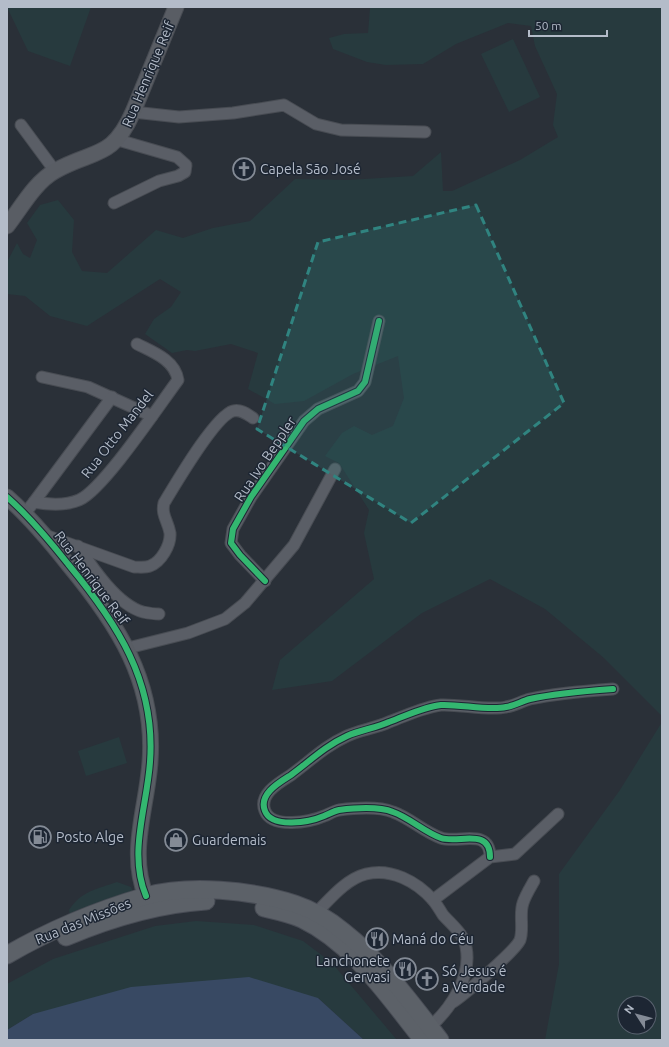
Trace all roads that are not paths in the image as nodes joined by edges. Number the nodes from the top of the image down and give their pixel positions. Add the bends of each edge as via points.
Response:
1 (176, 7) edge
2 (133, 112) junction
3 (21, 126) dead end
4 (425, 132) dead end
5 (118, 140) junction
6 (55, 171) junction
7 (114, 203) dead end
8 (7, 226) edge
9 (379, 321) dead end
10 (137, 344) dead end
11 (42, 377) dead end
12 (112, 397) junction
13 (152, 416) junction
14 (253, 418) dead end
15 (335, 469) dead end
16 (7, 497) edge
17 (30, 507) junction
18 (45, 535) junction
19 (78, 546) junction
20 (265, 581) junction
21 (159, 614) dead end
22 (128, 648) junction
23 (613, 689) dead end
24 (558, 814) dead end
25 (490, 857) junction
26 (534, 881) dead end
27 (433, 900) junction
28 (148, 902) junction
29 (316, 913) junction
30 (67, 931) junction
31 (7, 955) edge
32 (7, 966) edge
33 (453, 1002) junction
34 (431, 1036) edge

1 - 2 street, Rua Henrique Reif
2 - 4 street via 179,117 234,113 284,105 316,124 341,130
2 - 5 street, Rua Henrique Reif
3 - 6 street
5 - 6 street, Rua Henrique Reif via 101,152
5 - 7 street via 177,157 186,165 185,172 178,176 159,181
6 - 8 street, Rua Henrique Reif via 42,181
9 - 20 street, Rua Ivo Beppler via 365,382 358,392 318,409 304,421 251,496 233,529 231,543
10 - 13 street, Rua Otto Mandel via 164,358 177,372 178,380
11 - 12 street via 88,387
12 - 13 street
12 - 17 street
13 - 17 street, Rua Otto Mandel via 104,478 81,500 66,505
14 - 19 street via 243,412 233,411 224,416 193,456 164,502 162,511 170,534 166,550 150,566 134,568
15 - 20 street via 294,545
16 - 17 street, Rua Henrique Reif
17 - 18 street, Rua Henrique Reif
18 - 19 street
18 - 22 street, Rua Henrique Reif via 102,607
19 - 21 street via 98,574 127,604 142,612
20 - 22 street via 246,603 225,619 188,633
22 - 28 street, Rua Henrique Reif via 136,666 150,724 148,783 138,844 138,874
23 - 25 street via 528,699 505,708 440,705 415,712 336,742 273,787 266,796 265,811 277,821 304,822 337,810 393,811 444,839 478,838 486,842
24 - 25 street via 515,854
25 - 27 street
26 - 33 street via 522,904 520,940 470,991
27 - 29 street via 403,877 381,872 365,874 354,879
27 - 33 street via 456,928 466,946 466,962
28 - 29 main road, Rua das Missões via 188,890 230,891 278,899
28 - 30 main road, Rua das Missões
28 - 34 main road, Rua das Missões via 207,900 259,906 302,919 325,932
29 - 34 main road, Rua das Missões via 365,949
30 - 31 main road, Rua das Missões
30 - 32 main road, Rua das Missões
33 - 34 street

